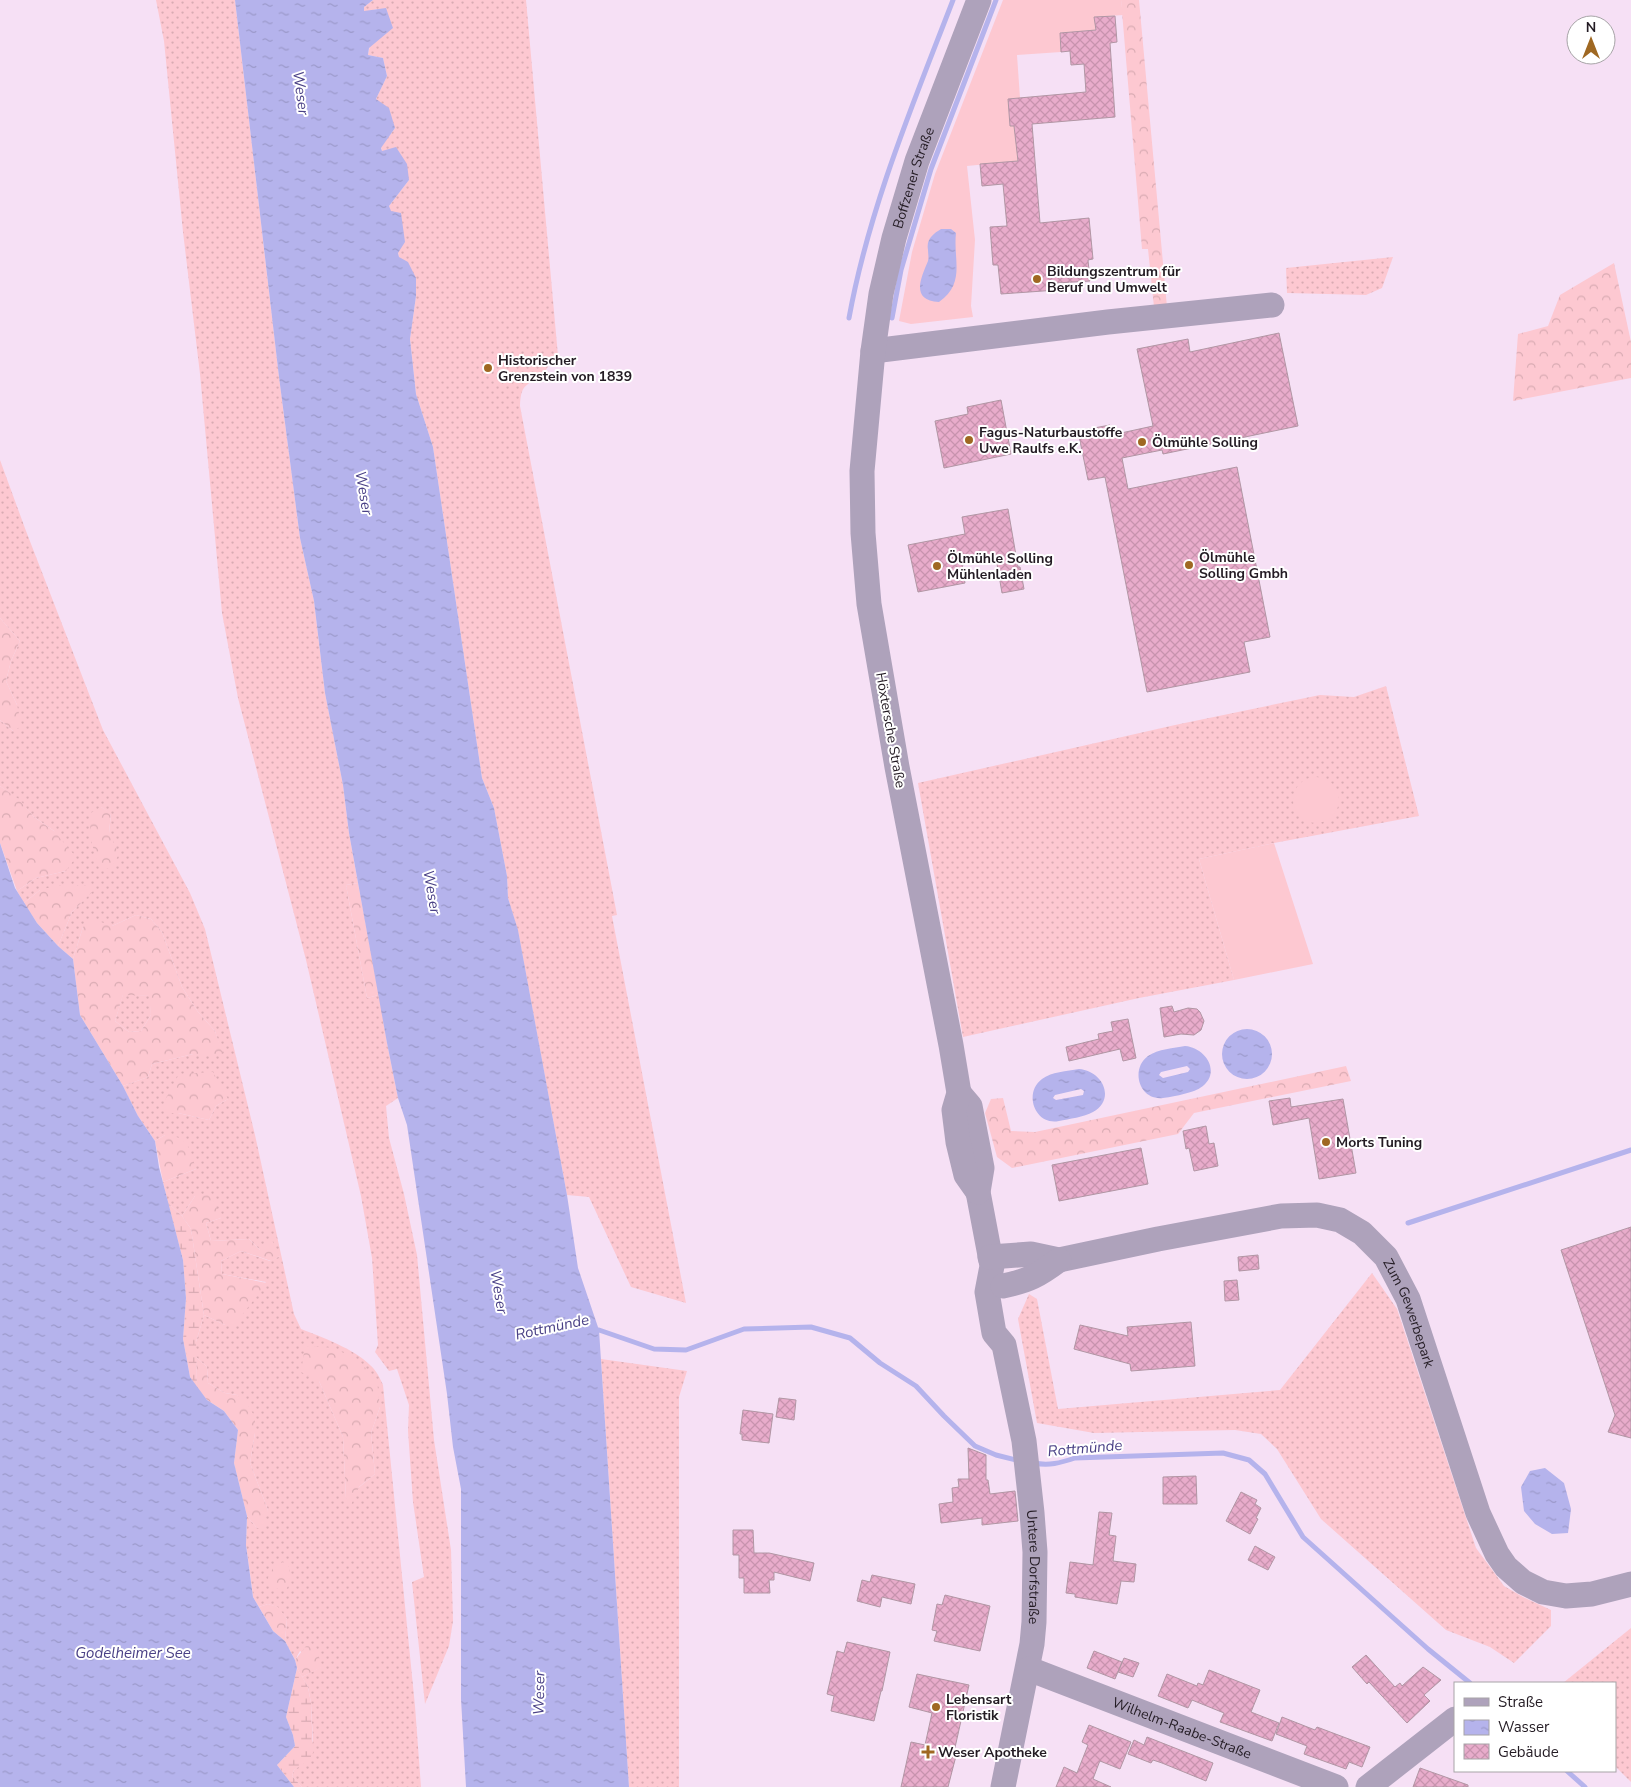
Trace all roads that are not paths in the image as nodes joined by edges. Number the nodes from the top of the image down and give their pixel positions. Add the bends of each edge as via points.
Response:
1 (980, 0) edge
2 (1272, 305) dead end
3 (872, 357) junction
4 (995, 1270) junction
5 (1631, 1584) edge
6 (1029, 1668) junction
7 (1454, 1720) edge
8 (1004, 1787) edge
9 (1336, 1787) edge
10 (1368, 1787) edge

1 - 3 street, Boffzener Straße via 917,161 881,294
2 - 3 street via 1108,322
3 - 4 street, Höxtersche Straße via 862,471 869,604 959,1092 954,1110 958,1142 966,1175 978,1192
4 - 5 street, Zum Gewerbepark via 1018,1283 1038,1276 1059,1260 1158,1239 1280,1216 1317,1215 1340,1220 1362,1234 1386,1258 1408,1299 1478,1513 1506,1567 1523,1582 1543,1592 1566,1596 1592,1594
4 - 6 street, Untere Dorfstraße via 1010,1329 1004,1345 1024,1442 1032,1513 1034,1622
6 - 8 street, Untere Dorfstraße
6 - 9 street, Wilhelm-Raabe-Straße
7 - 10 street

